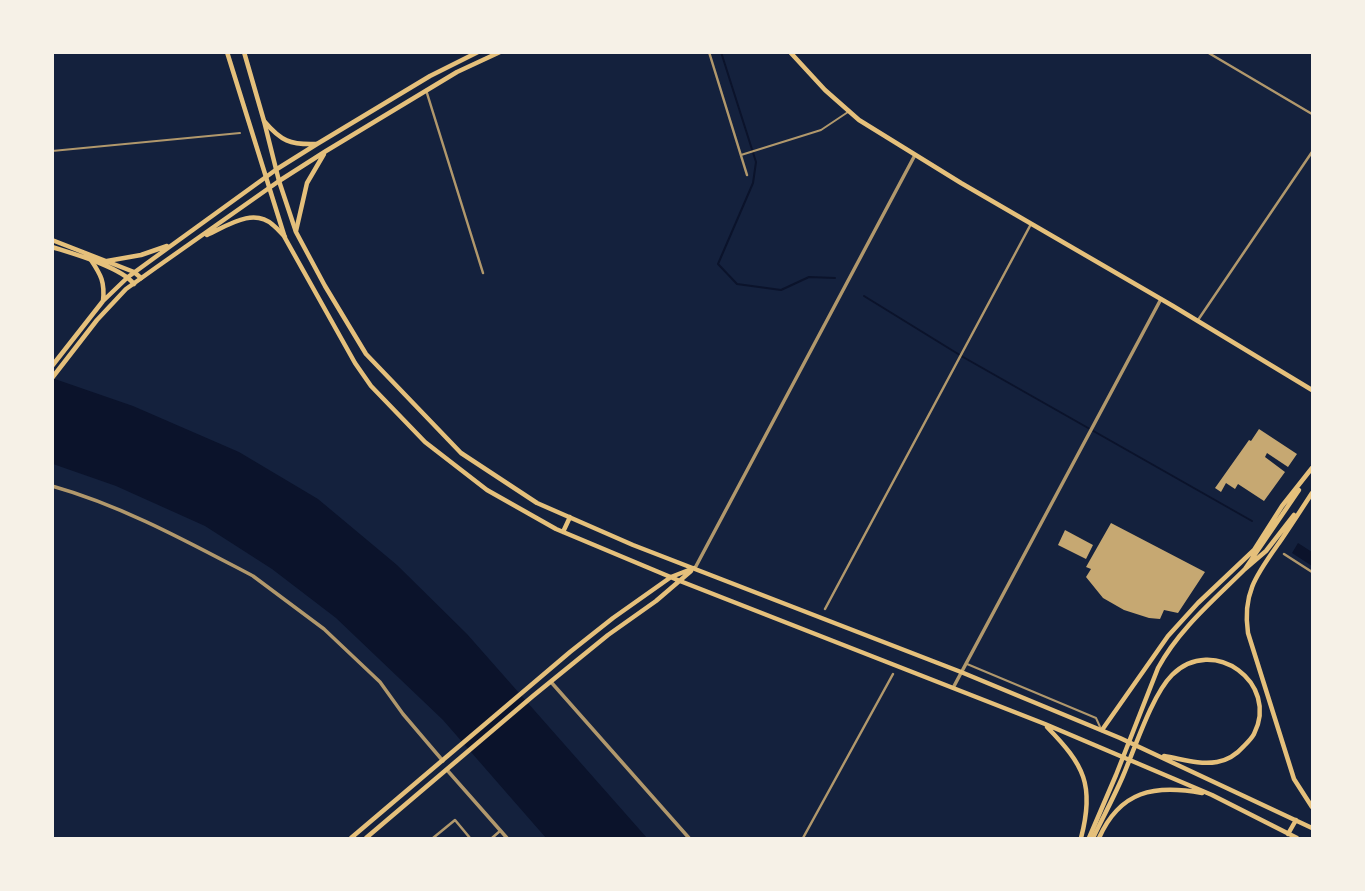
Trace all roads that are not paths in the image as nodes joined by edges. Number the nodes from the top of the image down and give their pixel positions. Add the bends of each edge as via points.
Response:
1 (227, 52) edge
2 (244, 52) edge
3 (478, 52) edge
4 (500, 52) edge
5 (709, 52) edge
6 (790, 52) edge
7 (1207, 52) edge
8 (426, 90) junction
9 (849, 111) junction
10 (1312, 114) edge
11 (264, 121) junction
12 (240, 132) dead end
13 (317, 144) junction
14 (52, 151) edge
15 (326, 151) junction
16 (1312, 152) edge
17 (741, 155) junction
18 (915, 155) junction
19 (277, 169) junction
20 (747, 175) dead end
21 (267, 177) junction
22 (279, 181) junction
23 (269, 188) junction
24 (1031, 224) junction
25 (296, 232) junction
26 (285, 238) junction
27 (52, 240) edge
28 (193, 242) junction
29 (172, 245) junction
30 (52, 247) edge
31 (91, 260) junction
32 (107, 261) junction
33 (135, 272) junction
34 (484, 273) dead end
35 (128, 277) junction
36 (141, 278) junction
37 (134, 284) junction
38 (1161, 299) junction
39 (103, 301) junction
40 (1198, 320) junction
41 (52, 366) edge
42 (53, 377) edge
43 (1312, 390) edge
44 (1312, 468) edge
45 (52, 486) edge
46 (1312, 493) edge
47 (570, 517) junction
48 (563, 532) junction
49 (1283, 554) dead end
50 (695, 568) junction
51 (1245, 569) junction
52 (1312, 572) edge
53 (671, 576) junction
54 (680, 581) junction
55 (825, 609) dead end
56 (966, 663) junction
57 (961, 672) junction
58 (893, 674) dead end
59 (551, 682) junction
60 (953, 688) junction
61 (1045, 724) junction
62 (1102, 730) junction
63 (1157, 754) junction
64 (443, 761) junction
65 (447, 769) junction
66 (1212, 795) junction
67 (1312, 807) edge
68 (1105, 815) junction
69 (1296, 820) junction
70 (1312, 828) edge
71 (500, 831) junction
72 (1288, 834) junction
73 (351, 838) edge
74 (366, 838) edge
75 (433, 838) edge
76 (470, 838) edge
77 (492, 838) edge
78 (507, 838) edge
79 (689, 838) edge
80 (803, 838) edge
81 (1081, 838) edge
82 (1094, 838) edge
83 (1297, 838) edge

1 - 21 main road
2 - 11 main road
3 - 13 main road
4 - 8 main road
5 - 17 street
6 - 9 main road
7 - 10 street
8 - 15 main road
8 - 34 street
9 - 17 lane via 821,130
9 - 18 main road
11 - 13 main road via 289,143
11 - 19 main road
12 - 14 lane
13 - 19 main road
15 - 22 main road
15 - 25 main road via 307,183
16 - 40 street
17 - 20 street
18 - 24 main road
18 - 50 street
19 - 21 main road
19 - 22 main road
21 - 23 main road
21 - 29 main road
22 - 23 main road
22 - 25 main road
23 - 26 main road
23 - 28 main road
24 - 38 main road
24 - 55 street
25 - 47 main road via 366,354 461,453 537,503
26 - 28 main road via 272,223 248,217
26 - 48 main road via 371,386 425,442 487,490
27 - 32 main road
28 - 36 main road
29 - 32 main road
29 - 33 main road
30 - 31 main road
31 - 35 main road
31 - 39 main road via 105,286
32 - 33 main road
33 - 35 main road
33 - 36 main road
35 - 37 main road
35 - 39 main road
36 - 37 main road
37 - 42 main road via 96,320
38 - 40 main road
38 - 56 street
39 - 41 main road
40 - 43 main road
44 - 51 main road
44 - 62 main road via 1254,550 1168,636
45 - 64 street via 143,521 268,586 324,629 380,682
46 - 51 main road via 1266,551
46 - 67 main road via 1253,583 1245,616 1294,779
47 - 48 main road
47 - 50 main road
48 - 53 main road
49 - 52 street
50 - 53 main road
50 - 54 main road
50 - 57 main road
51 - 68 main road via 1178,637 1158,668
53 - 54 main road
53 - 64 main road via 570,652
54 - 59 main road
54 - 60 main road
56 - 57 street
56 - 62 lane via 1096,718
57 - 60 street
57 - 62 main road
58 - 80 street
59 - 65 main road
59 - 79 street
60 - 61 main road
61 - 66 main road
61 - 81 main road via 1080,766 1088,799
62 - 63 main road
63 - 68 main road via 1198,763 1219,762 1237,754 1254,735 1259,719 1259,697 1253,684 1226,662 1204,660 1180,668 1162,688
63 - 69 main road
64 - 73 main road
65 - 71 street
65 - 74 main road
66 - 68 main road via 1161,788 1142,793
66 - 72 main road
68 - 82 main road
69 - 70 main road
69 - 72 main road
71 - 77 street
71 - 78 street
72 - 83 main road
75 - 76 street via 455,820

